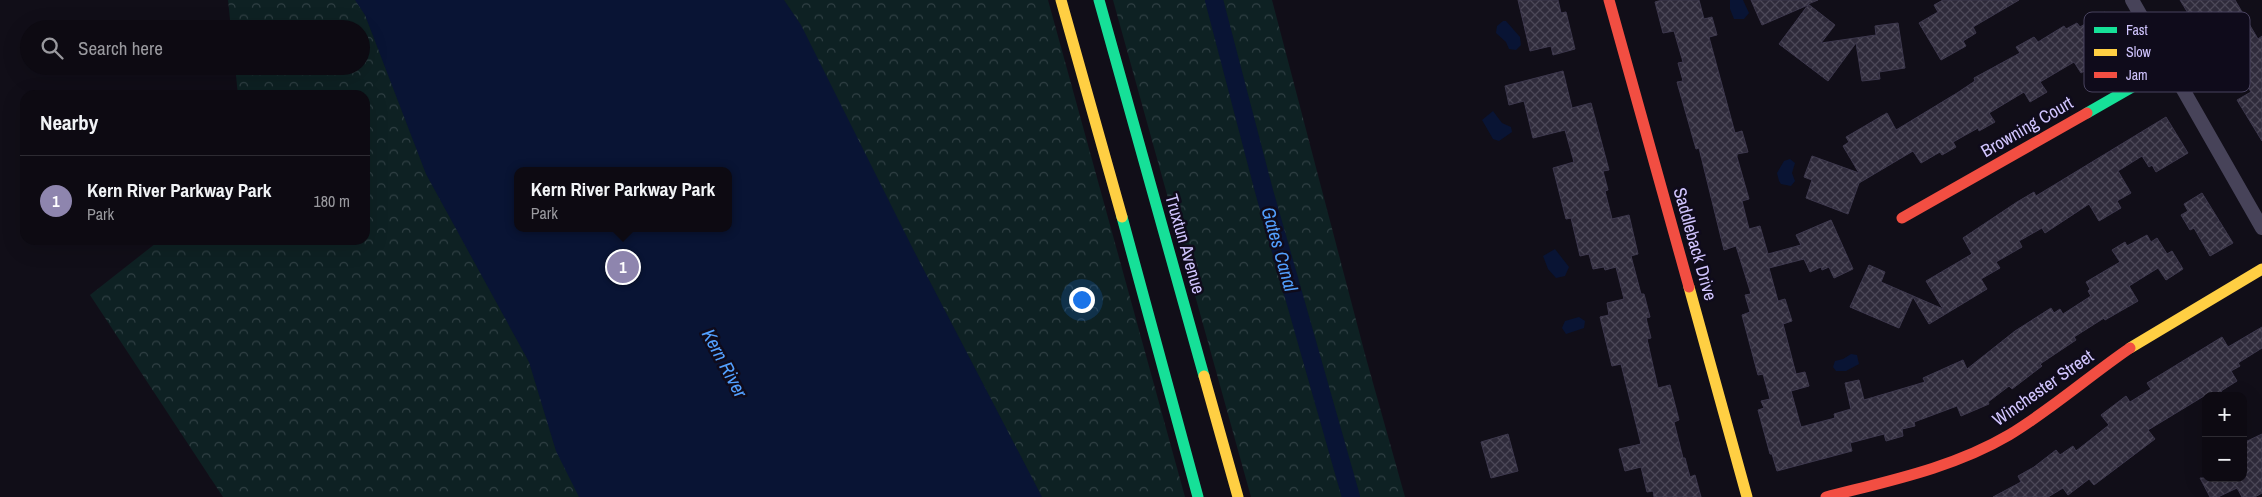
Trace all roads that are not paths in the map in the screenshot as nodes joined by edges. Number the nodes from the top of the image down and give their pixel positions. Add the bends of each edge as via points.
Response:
1 (1061, 0) edge
2 (1099, 0) edge
3 (1609, 0) edge
4 (2132, 0) edge
5 (2139, 12) edge
6 (2123, 92) edge
7 (2184, 92) edge
8 (1902, 218) dead end
9 (2262, 228) edge
10 (2262, 269) edge
11 (1198, 497) edge
12 (1238, 497) edge
13 (1747, 497) edge
14 (1826, 497) edge

1 - 11 street
2 - 12 street, Truxtun Avenue
3 - 13 street, Saddleback Drive
4 - 5 street
6 - 8 street, Browning Court
7 - 9 street
10 - 14 street, Winchester Street via 2113,359 2024,426 1992,445 1934,467

